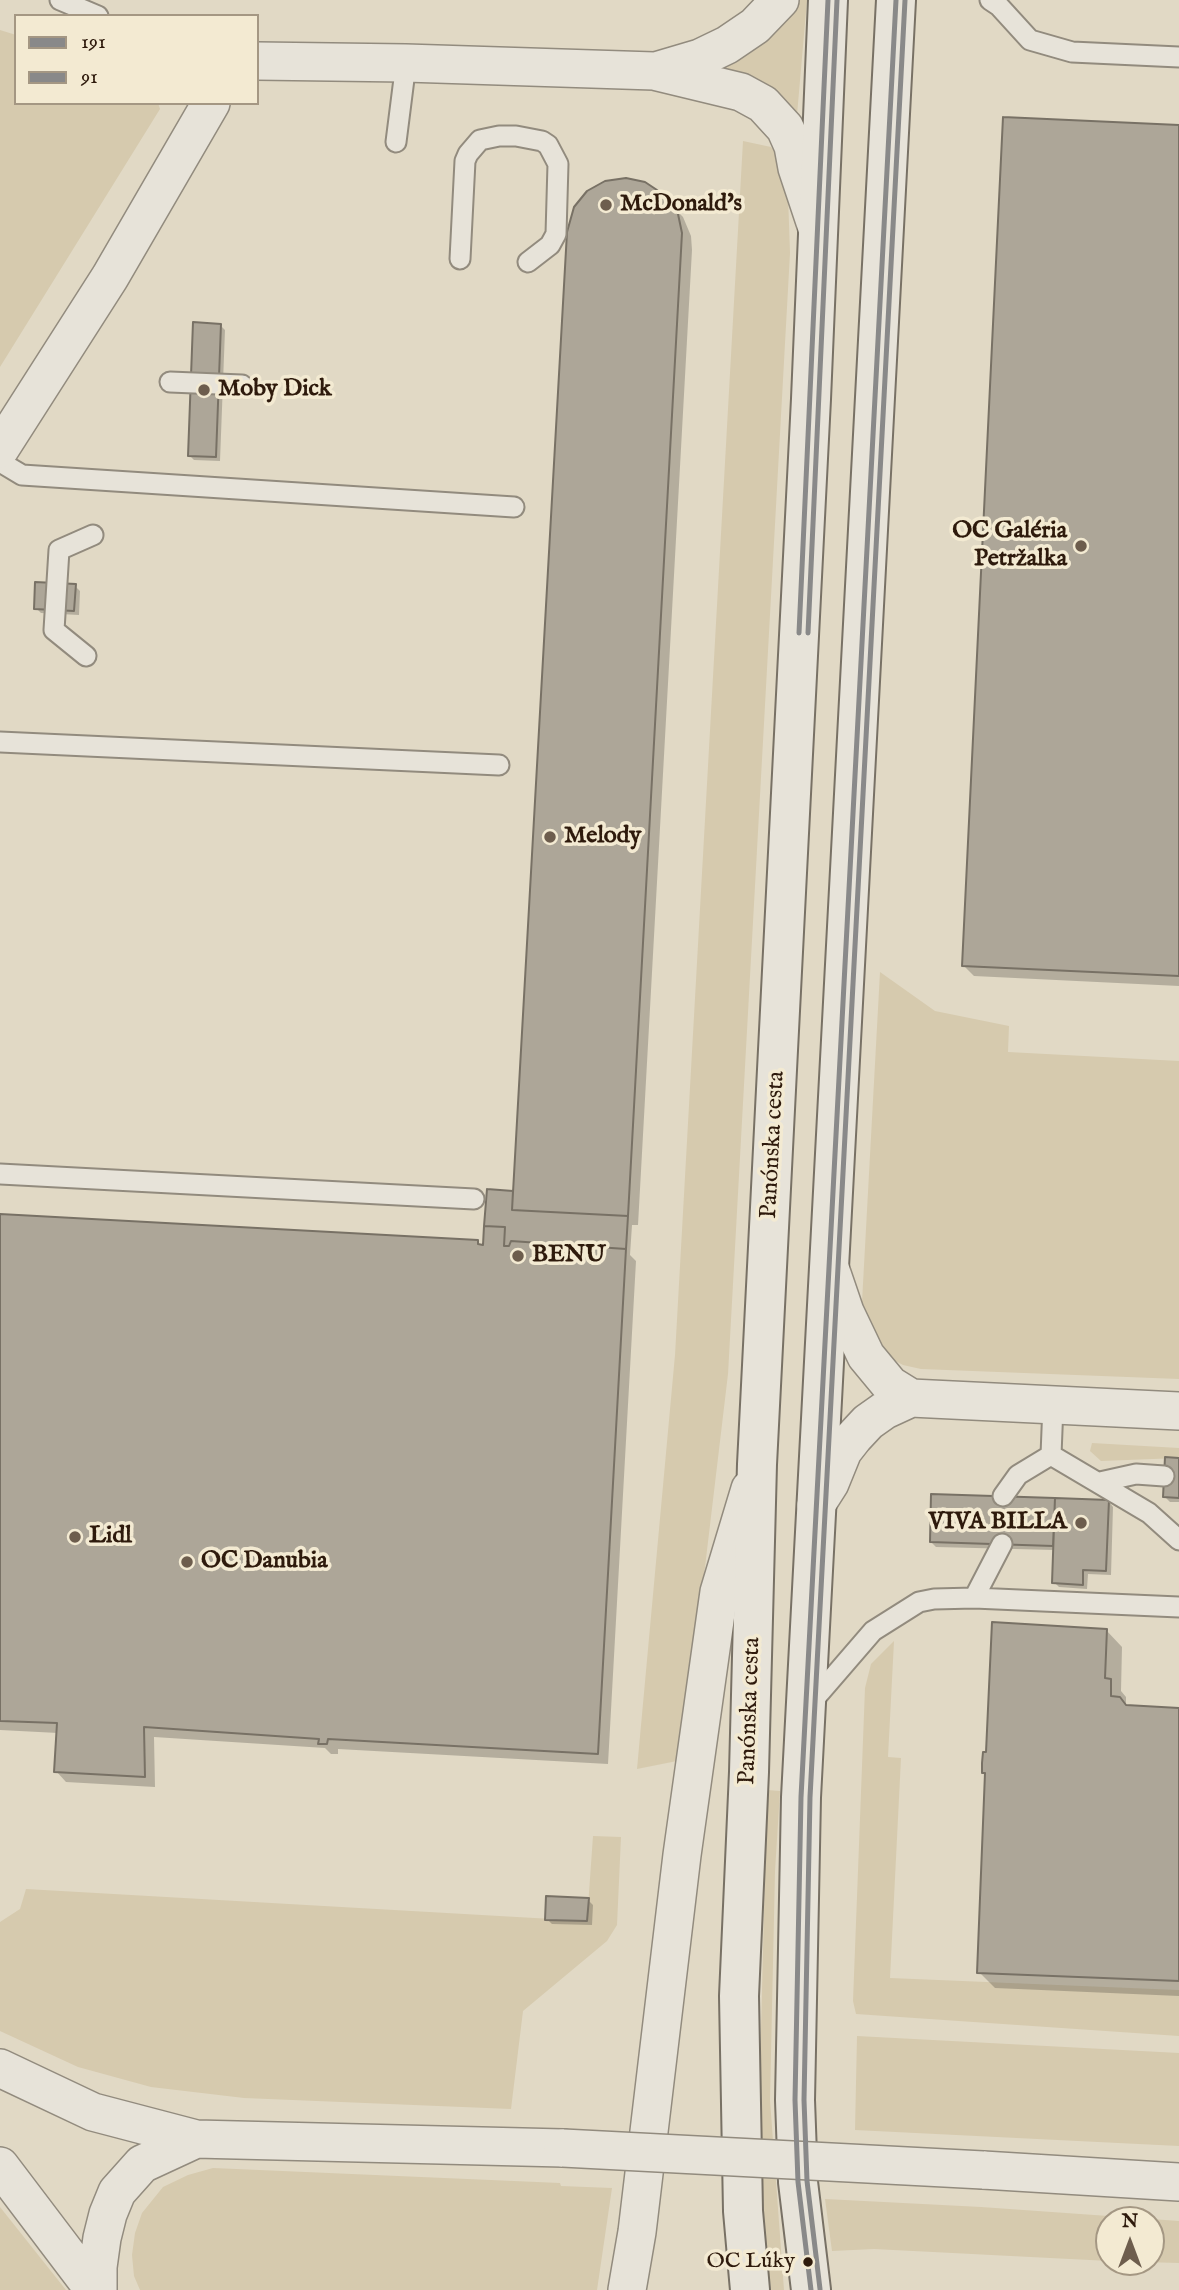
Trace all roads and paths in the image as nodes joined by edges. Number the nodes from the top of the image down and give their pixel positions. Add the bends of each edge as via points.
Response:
1 (60, 0) edge
2 (780, 0) edge
3 (828, 0) edge
4 (896, 0) edge
5 (996, 2) edge
6 (93, 14) edge
7 (1179, 57) edge
8 (259, 61) edge
9 (406, 63) junction
10 (654, 72) junction
11 (210, 105) edge
12 (396, 142) dead end
13 (817, 229) junction
14 (460, 259) dead end
15 (528, 262) dead end
16 (170, 382) dead end
17 (242, 385) dead end
18 (0, 449) edge
19 (0, 462) edge
20 (514, 507) dead end
21 (93, 535) dead end
22 (86, 656) dead end
23 (0, 742) edge
24 (499, 765) dead end
25 (0, 1174) edge
26 (474, 1199) dead end
27 (830, 1268) junction
28 (911, 1398) junction
29 (1053, 1405) junction
30 (1179, 1411) edge
31 (1051, 1455) junction
32 (757, 1464) junction
33 (1164, 1476) dead end
34 (1100, 1482) junction
35 (1003, 1496) dead end
36 (816, 1505) junction
37 (1179, 1540) edge
38 (1002, 1544) dead end
39 (974, 1598) junction
40 (1179, 1607) edge
41 (806, 1709) junction
42 (0, 2068) edge
43 (196, 2139) junction
44 (0, 2166) edge
45 (1179, 2182) edge
46 (96, 2290) edge
47 (627, 2290) edge
48 (750, 2290) edge
49 (811, 2290) edge

1 - 6 lane
2 - 10 street via 755,26 727,45
3 - 13 main road, Panónska cesta
4 - 27 main road
5 - 7 lane via 1030,40 1072,52
8 - 9 street
9 - 10 street
9 - 12 lane
10 - 13 street via 741,92 771,111 789,136
11 - 18 street via 110,277
13 - 32 main road, Panónska cesta
14 - 15 lane via 468,154 481,140 516,136 542,141 558,164 556,234 550,245
16 - 17 lane
19 - 20 lane via 22,475
21 - 22 lane via 59,550 54,630
23 - 24 lane
25 - 26 lane
27 - 28 street via 866,1356 890,1385
27 - 36 main road
28 - 29 street
28 - 36 street via 876,1416 854,1437
29 - 30 street
29 - 31 lane
31 - 34 lane
31 - 35 lane via 1017,1475
32 - 47 street via 719,1592
32 - 48 main road, Panónska cesta via 740,1996 743,2211
33 - 34 lane via 1136,1474
34 - 37 lane via 1149,1513
36 - 41 main road
38 - 39 lane
39 - 40 lane
39 - 41 lane via 919,1602 873,1631
41 - 49 main road via 795,2100 798,2182
42 - 43 street via 93,2112
43 - 45 street, bridge via 563,2148
43 - 46 street via 142,2164 117,2192 102,2238
44 - 46 street

